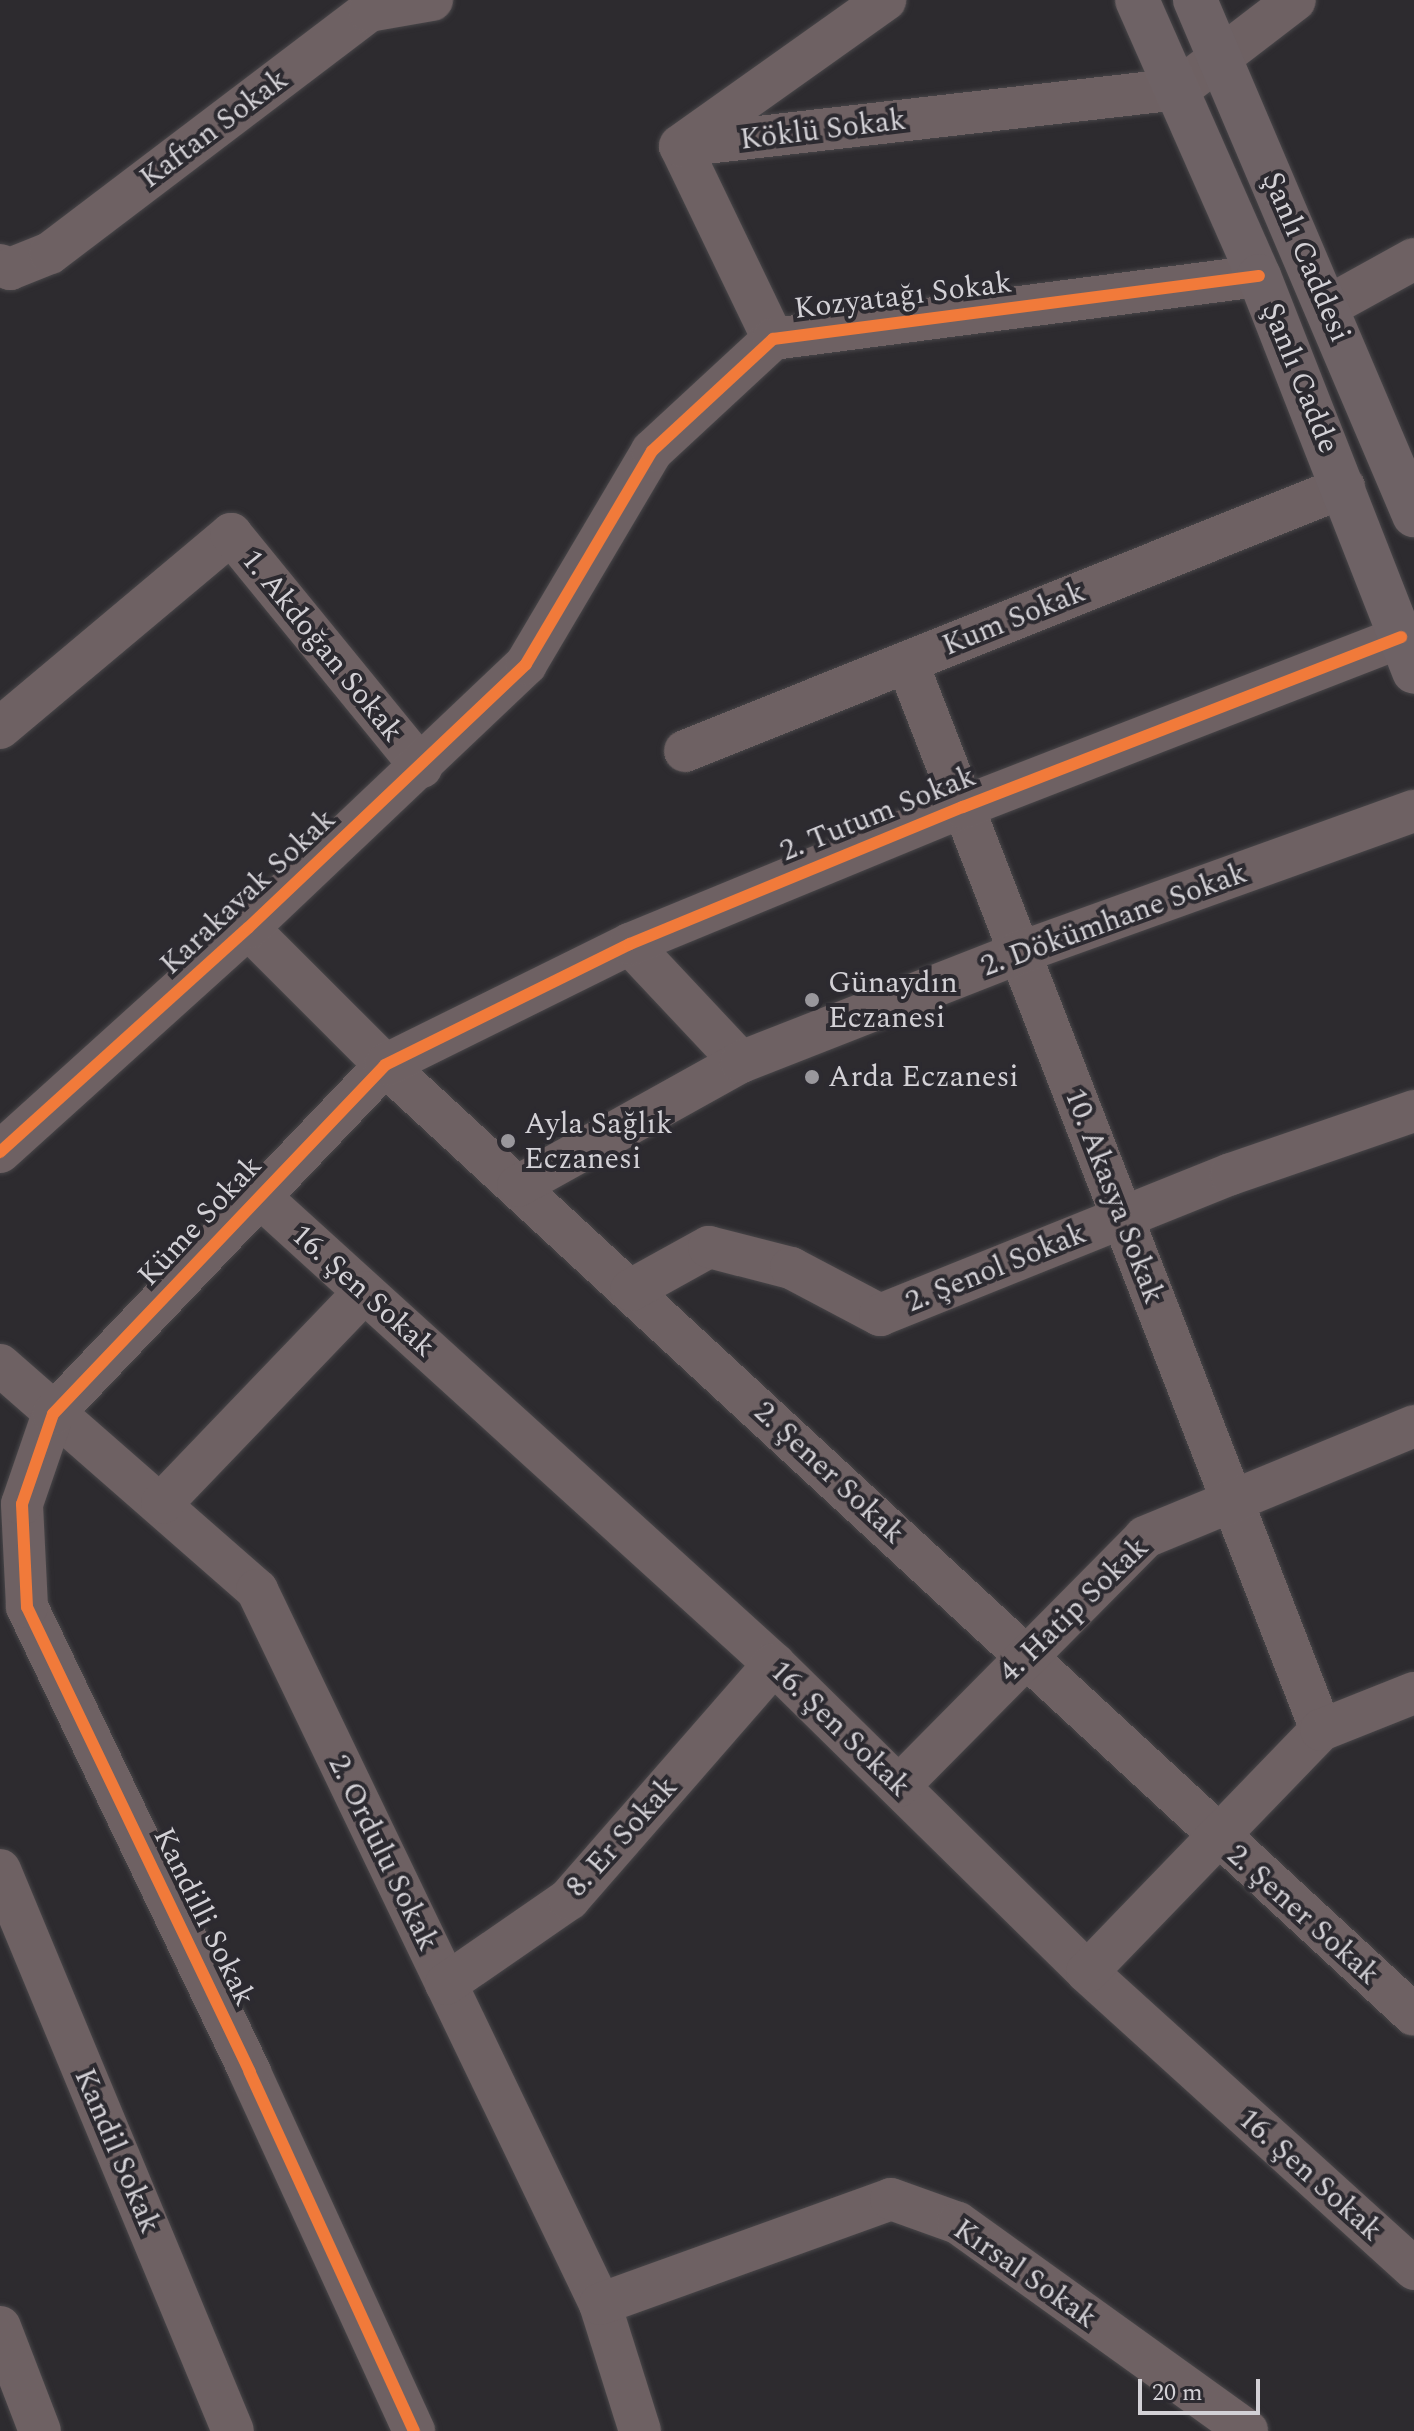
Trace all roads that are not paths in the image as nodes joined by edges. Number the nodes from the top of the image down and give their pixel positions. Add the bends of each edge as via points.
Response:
1 (432, 0) edge
2 (885, 0) edge
3 (1137, 0) edge
4 (1195, 0) edge
5 (1295, 0) edge
6 (366, 6) edge
7 (1220, 53) junction
8 (1179, 89) junction
9 (680, 146) junction
10 (1414, 259) edge
11 (0, 265) edge
12 (1259, 276) junction
13 (1327, 307) junction
14 (773, 339) junction
15 (1344, 487) junction
16 (1414, 515) edge
17 (1408, 654) edge
18 (907, 662) junction
19 (526, 664) joint
20 (0, 728) edge
21 (685, 751) dead end
22 (421, 767) junction
23 (963, 807) junction
24 (1414, 811) edge
25 (248, 928) junction
26 (630, 944) junction
27 (1019, 953) junction
28 (741, 1062) junction
29 (385, 1065) junction
30 (1414, 1111) edge
31 (0, 1152) edge
32 (518, 1186) junction
33 (259, 1196) junction
34 (1122, 1217) junction
35 (631, 1290) junction
36 (364, 1292) junction
37 (0, 1365) edge
38 (53, 1414) junction
39 (1414, 1426) edge
40 (1229, 1501) junction
41 (162, 1503) junction
42 (1025, 1654) junction
43 (774, 1664) junction
44 (1414, 1693) edge
45 (1321, 1730) junction
46 (899, 1786) junction
47 (1218, 1838) junction
48 (0, 1870) edge
49 (8, 1913) edge
50 (1087, 1972) junction
51 (446, 1984) junction
52 (1414, 2015) edge
53 (1414, 2269) edge
54 (600, 2304) junction
55 (0, 2327) edge
56 (40, 2431) edge
57 (233, 2431) edge
58 (414, 2431) edge
59 (640, 2431) edge
60 (1247, 2431) edge

1 - 6 street, Kaftan Sokak
2 - 9 street
3 - 8 main road, Şanlı Cadde
4 - 7 main road, Şanlı Caddesi
5 - 7 street
6 - 11 street, Kaftan Sokak via 50,253 10,269
7 - 8 street
7 - 13 main road, Şanlı Caddesi
8 - 9 street, Köklü Sokak
8 - 12 main road, Şanlı Cadde
9 - 14 street
10 - 13 street
12 - 14 street, Kozyatağı Sokak
12 - 15 main road, Şanlı Cadde
13 - 16 main road, Şanlı Caddesi
14 - 19 street, Kozyatağı Sokak via 652,451
15 - 17 main road, Şanlı Cadde
15 - 18 street, Kum Sokak
17 - 23 street, 2. Tutum Sokak
18 - 21 street, Kum Sokak
18 - 23 street, 10. Akasya Sokak
19 - 22 street, Karakavak Sokak
20 - 22 street, 1. Akdoğan Sokak via 231,534
22 - 25 street, Karakavak Sokak
23 - 26 street, 2. Tutum Sokak
23 - 27 street, 10. Akasya Sokak
24 - 27 street, 2. Dökümhane Sokak
25 - 29 street, 2. Şener Sokak
25 - 31 street, Karakavak Sokak
26 - 28 street
26 - 29 street, 2. Tutum Sokak
27 - 28 street, 2. Dökümhane Sokak
27 - 34 street, 10. Akasya Sokak
28 - 32 street, 2. Dökümhane Sokak
29 - 32 street, 2. Şener Sokak
29 - 33 street, Küme Sokak
30 - 34 street, 2. Şenol Sokak
32 - 35 street, 2. Şener Sokak
33 - 36 street, 16. Şen Sokak
33 - 38 street, Küme Sokak
34 - 35 street, 2. Şenol Sokak via 880,1315 791,1268 709,1247
34 - 40 street, 10. Akasya Sokak
35 - 42 street, 2. Şener Sokak
36 - 41 street
36 - 43 street, 16. Şen Sokak
37 - 38 street, 2. Ordulu Sokak
38 - 41 street, 2. Ordulu Sokak
38 - 58 street, Kandilli Sokak via 22,1504 27,1607 250,2072
39 - 40 street, 4. Hatip Sokak
40 - 42 street, 4. Hatip Sokak via 1145,1537
40 - 45 street, 10. Akasya Sokak
41 - 51 street, 2. Ordulu Sokak via 257,1590
42 - 46 street, 4. Hatip Sokak
42 - 47 street, 2. Şener Sokak
43 - 46 street, 16. Şen Sokak
43 - 51 street, 8. Er Sokak via 569,1899
44 - 45 street
45 - 47 street
46 - 50 street, 16. Şen Sokak
47 - 50 street
47 - 52 street, 2. Şener Sokak
48 - 49 street, Kandil Sokak
49 - 57 street, Kandil Sokak
50 - 53 street, 16. Şen Sokak
51 - 54 street, 2. Ordulu Sokak
54 - 59 street, 2. Ordulu Sokak
54 - 60 street, Kırsal Sokak via 891,2199 958,2223
55 - 56 street

